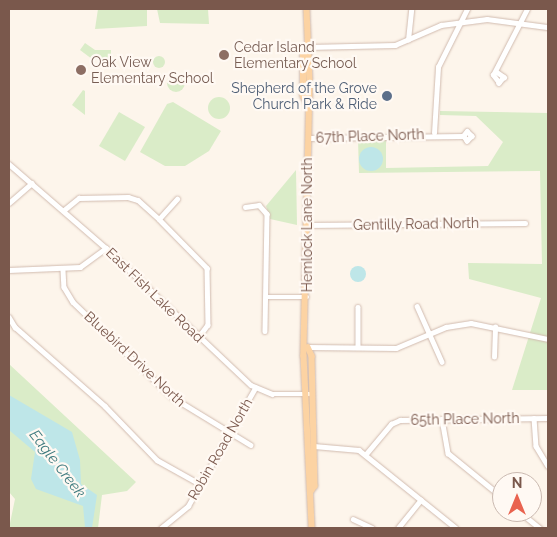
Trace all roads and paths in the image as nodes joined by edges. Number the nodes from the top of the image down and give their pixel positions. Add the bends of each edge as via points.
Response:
1 (307, 9) edge
2 (411, 9) edge
3 (467, 9) edge
4 (526, 9) edge
5 (521, 21) junction
6 (459, 23) junction
7 (548, 27) edge
8 (408, 40) junction
9 (308, 47) junction
10 (497, 72) dead end
11 (434, 133) junction
12 (463, 136) dead end
13 (306, 138) junction
14 (9, 164) edge
15 (32, 183) junction
16 (177, 199) dead end
17 (9, 203) edge
18 (245, 207) dead end
19 (64, 210) junction
20 (159, 219) junction
21 (525, 223) dead end
22 (307, 225) junction
23 (106, 248) junction
24 (9, 270) edge
25 (63, 270) junction
26 (268, 297) junction
27 (307, 297) junction
28 (417, 306) dead end
29 (358, 307) dead end
30 (9, 317) edge
31 (495, 327) junction
32 (264, 332) dead end
33 (429, 334) junction
34 (199, 337) junction
35 (548, 340) edge
36 (308, 346) junction
37 (358, 346) junction
38 (494, 357) dead end
39 (442, 362) dead end
40 (255, 388) junction
41 (305, 394) junction
42 (313, 394) junction
43 (534, 418) junction
44 (548, 418) edge
45 (442, 419) junction
46 (227, 432) junction
47 (251, 445) dead end
48 (314, 446) junction
49 (366, 454) junction
50 (548, 466) edge
51 (200, 484) junction
52 (492, 489) edge
53 (311, 492) junction
54 (421, 500) junction
55 (353, 519) dead end
56 (161, 528) edge
57 (312, 528) edge
58 (372, 528) edge
59 (398, 528) edge
60 (456, 528) edge

1 - 9 main road, Hemlock Lane North
2 - 8 street
3 - 6 street
4 - 5 street
5 - 6 street
5 - 7 street
5 - 10 street
6 - 8 street via 432,28
6 - 11 street via 438,66
8 - 9 street via 395,45
9 - 13 main road, Hemlock Lane North via 303,52
11 - 12 street, 67th Place North
11 - 13 street, 67th Place North
13 - 22 main road, Hemlock Lane North
14 - 15 street, East Fish Lake Road
15 - 17 street
15 - 19 street, East Fish Lake Road
16 - 20 street
18 - 26 street via 259,205 267,214
19 - 20 street via 79,198 128,197 138,200
19 - 23 street, East Fish Lake Road
20 - 34 street via 207,268 208,322
21 - 22 street, Gentilly Road North
22 - 27 main road, Hemlock Lane North
23 - 25 street via 88,264
23 - 34 street, East Fish Lake Road
24 - 25 street
25 - 46 street, Bluebird Drive North via 64,287 73,302 180,403
26 - 27 street
26 - 32 street
27 - 36 main road, Hemlock Lane North
28 - 33 street
29 - 37 street
30 - 51 street via 149,454
31 - 33 street via 458,324
31 - 35 street
31 - 38 street
33 - 37 street via 396,348
33 - 39 street
34 - 40 street, East Fish Lake Road
36 - 37 street
36 - 41 main road, Hemlock Lane North
36 - 42 main road, Hemlock Lane North
40 - 41 street, East Fish Lake Road via 272,394
40 - 46 street, Robin Road North
41 - 42 street, East Fish Lake Road
41 - 53 main road, Hemlock Lane North
42 - 48 main road, Hemlock Lane North
43 - 44 street, 65th Place North
43 - 45 street, 65th Place North
43 - 50 street via 536,446
45 - 49 street, 65th Place North via 395,422
45 - 52 street via 448,453
46 - 47 street, Bluebird Drive North
46 - 51 street, Robin Road North
48 - 49 street via 352,448
48 - 53 main road, Hemlock Lane North
49 - 54 street
51 - 56 street, Robin Road North via 181,514
53 - 57 main road, Hemlock Lane North
54 - 59 street
54 - 60 street
55 - 58 street

